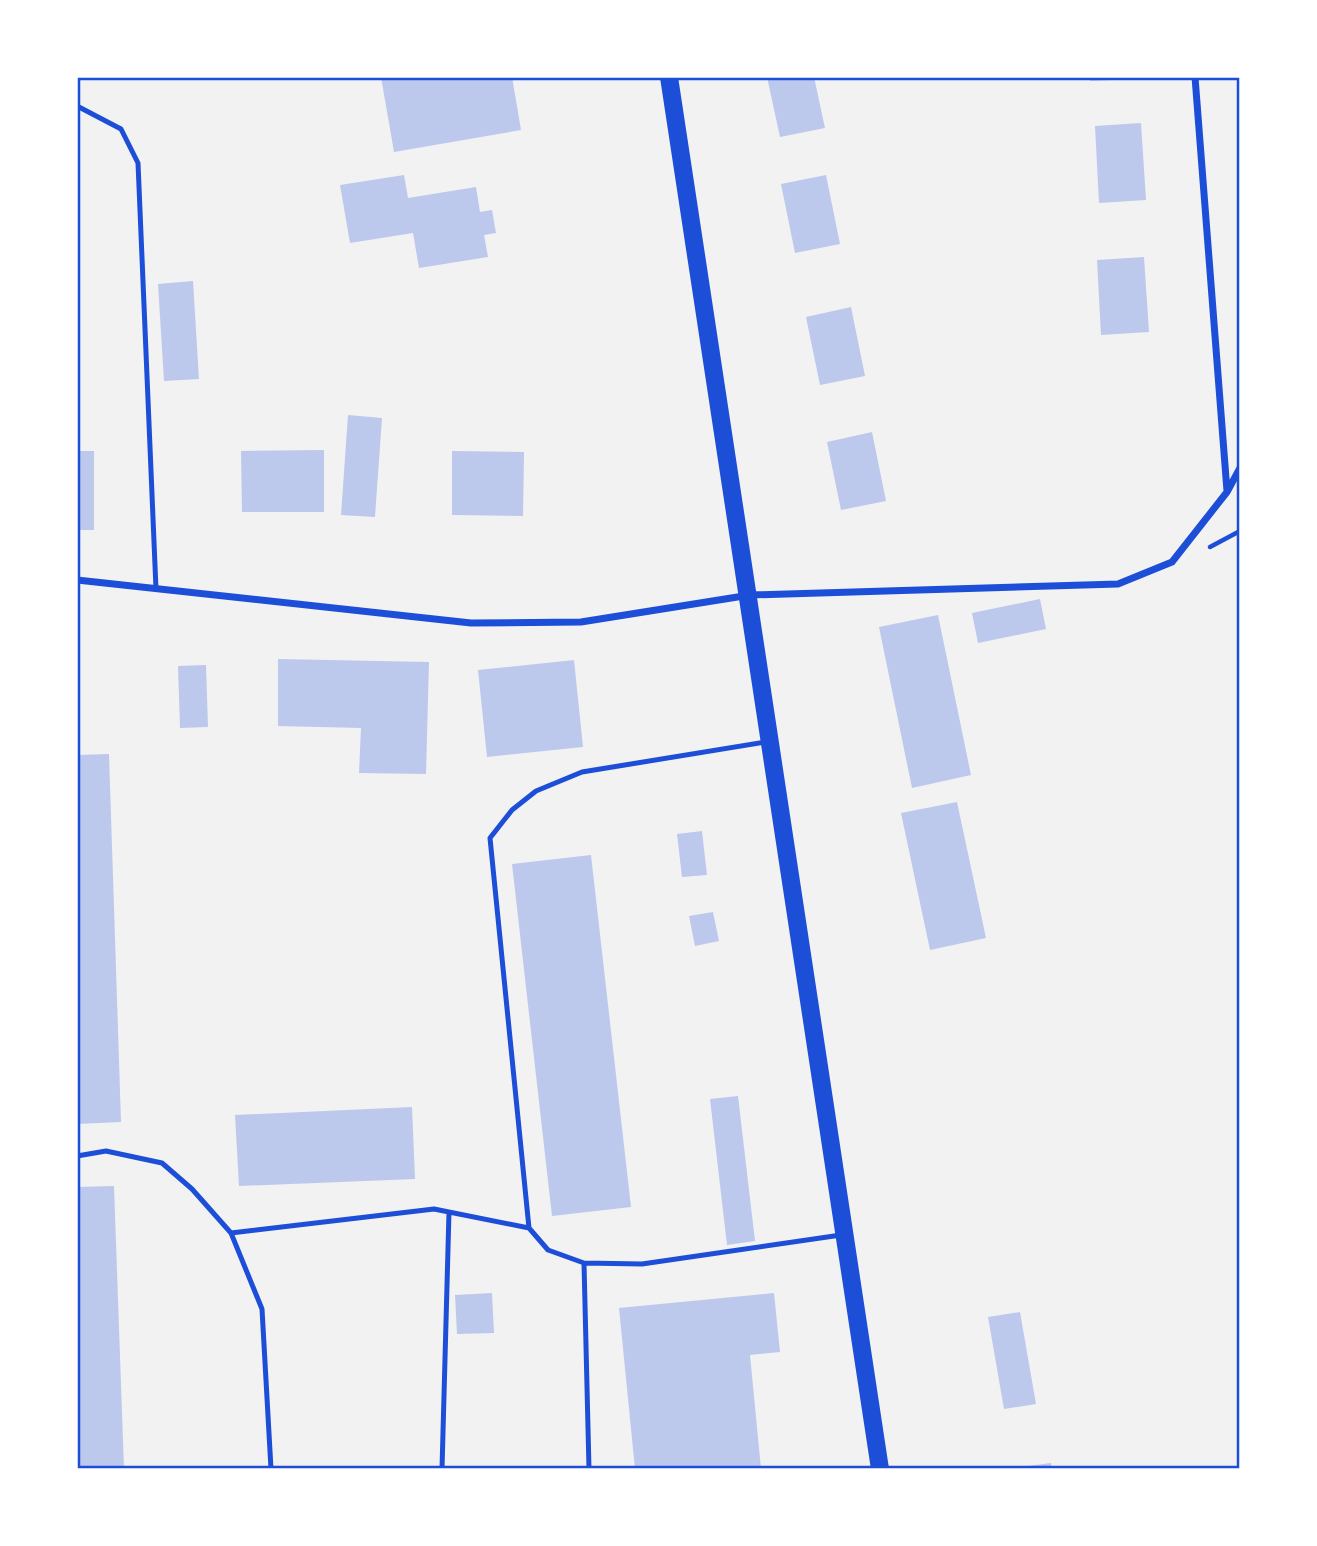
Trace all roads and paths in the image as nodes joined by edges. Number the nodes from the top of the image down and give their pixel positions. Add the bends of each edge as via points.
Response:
1 (669, 77) edge
2 (1195, 77) edge
3 (77, 106) edge
4 (1240, 468) edge
5 (1227, 492) junction
6 (77, 580) edge
7 (156, 589) junction
8 (750, 594) junction
9 (771, 741) junction
10 (77, 1156) edge
11 (449, 1212) junction
12 (529, 1228) junction
13 (231, 1233) junction
14 (845, 1234) junction
15 (584, 1263) junction
16 (271, 1469) edge
17 (442, 1469) edge
18 (589, 1469) edge
19 (880, 1469) edge

1 - 8 main road
2 - 5 street
3 - 7 lane via 121,129 138,163
4 - 5 street
5 - 8 street via 1172,562 1118,584
6 - 7 street
7 - 8 street via 471,623 581,622
8 - 9 main road
9 - 12 lane via 582,772 536,791 512,810 490,838
9 - 14 main road
10 - 13 lane via 106,1151 162,1163
11 - 12 lane
11 - 13 lane via 434,1209
11 - 17 lane
12 - 15 lane via 548,1250
13 - 16 lane via 262,1309
14 - 15 lane via 642,1265
14 - 19 main road
15 - 18 lane

